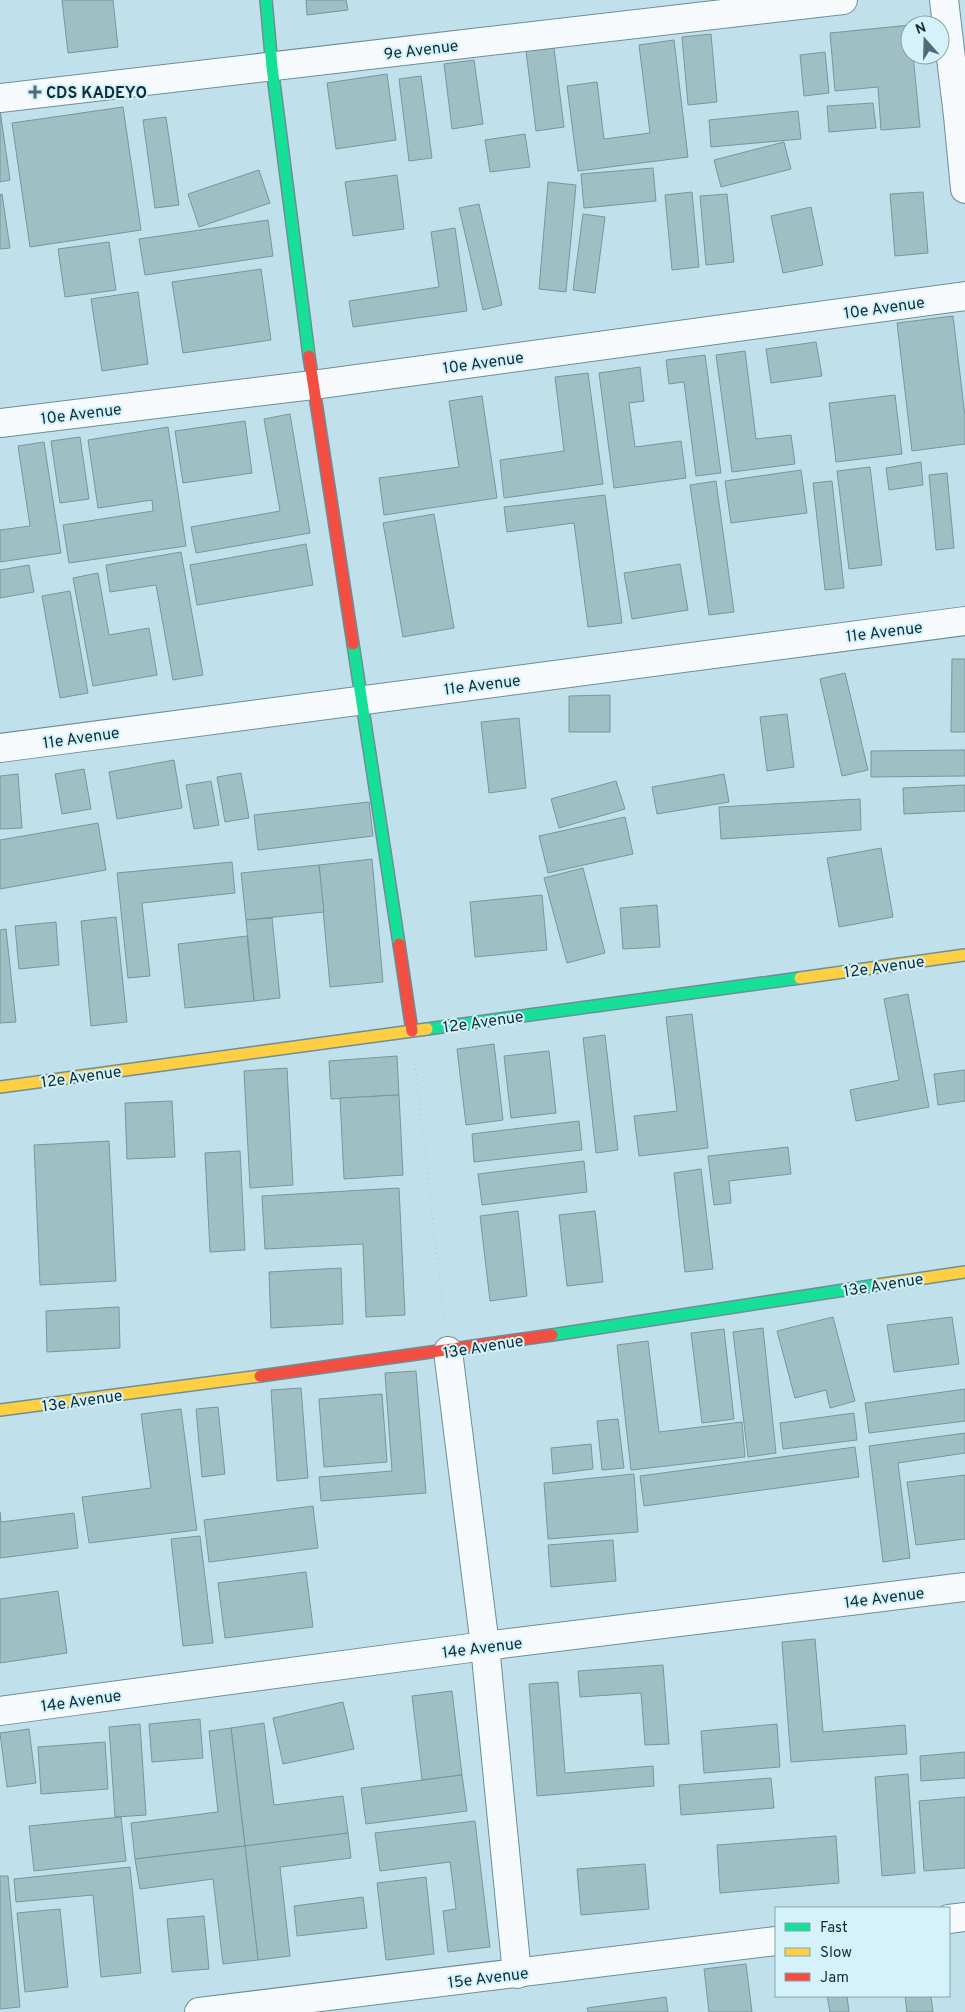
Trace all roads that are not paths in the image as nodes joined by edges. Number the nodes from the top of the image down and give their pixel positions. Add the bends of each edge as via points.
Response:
1 (266, 0) edge
2 (843, 0) edge
3 (944, 0) edge
4 (272, 66) junction
5 (0, 98) edge
6 (965, 189) edge
7 (965, 296) edge
8 (313, 385) junction
9 (0, 423) edge
10 (965, 621) edge
11 (362, 700) junction
12 (0, 748) edge
13 (965, 955) edge
14 (412, 1031) junction
15 (0, 1087) edge
16 (965, 1272) edge
17 (448, 1351) junction
18 (0, 1410) edge
19 (965, 1587) edge
20 (485, 1646) junction
21 (0, 1711) edge
22 (965, 1917) edge
23 (950, 1919) edge
24 (775, 1941) edge
25 (517, 1974) junction
26 (199, 2012) edge

1 - 4 street
2 - 4 street, 9e Avenue
3 - 6 street
4 - 5 street, 9e Avenue
4 - 8 street
7 - 8 street, 10e Avenue
8 - 9 street, 10e Avenue
8 - 11 street
10 - 11 street, 11e Avenue
11 - 12 street, 11e Avenue
11 - 14 street
13 - 14 street, 12e Avenue
14 - 15 street, 12e Avenue
16 - 17 street, 13e Avenue
17 - 18 street, 13e Avenue
17 - 20 street
19 - 20 street, 14e Avenue
20 - 21 street, 14e Avenue
20 - 25 street
22 - 23 street
24 - 25 street, 15e Avenue
25 - 26 street, 15e Avenue

